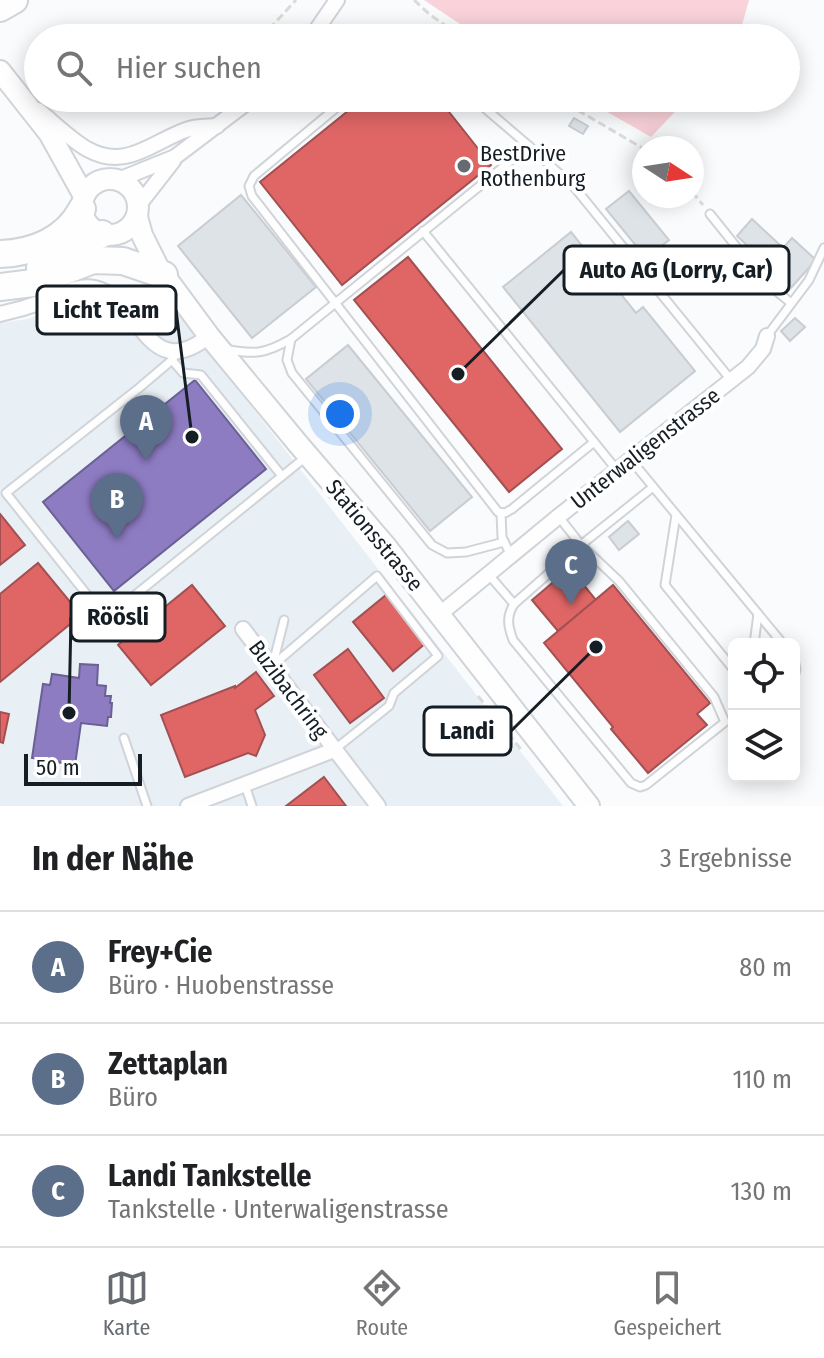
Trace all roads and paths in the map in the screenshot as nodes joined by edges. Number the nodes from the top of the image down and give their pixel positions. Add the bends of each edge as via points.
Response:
1 (14, 0) edge
2 (296, 0) edge
3 (337, 0) edge
4 (414, 0) edge
5 (0, 8) edge
6 (274, 24) edge
7 (321, 24) edge
8 (443, 24) edge
9 (0, 71) edge
10 (22, 97) joint
11 (24, 100) edge
12 (33, 112) edge
13 (41, 112) edge
14 (235, 112) edge
15 (331, 112) edge
16 (489, 112) edge
17 (581, 112) edge
18 (217, 126) junction
19 (49, 133) junction
20 (632, 142) edge
21 (529, 146) junction
22 (175, 157) junction
23 (112, 180) junction
24 (83, 202) junction
25 (704, 207) edge
26 (138, 211) junction
27 (710, 214) joint
28 (423, 231) junction
29 (107, 235) junction
30 (824, 248) edge
31 (0, 254) edge
32 (161, 271) junction
33 (7, 286) edge
34 (333, 302) junction
35 (791, 303) junction
36 (0, 314) edge
37 (767, 336) joint
38 (291, 339) junction
39 (214, 342) junction
40 (176, 355) junction
41 (731, 380) junction
42 (594, 442) junction
43 (308, 456) junction
44 (631, 460) junction
45 (618, 471) junction
46 (282, 476) junction
47 (653, 487) junction
48 (3, 490) edge
49 (501, 513) junction
50 (676, 515) junction
51 (559, 516) junction
52 (504, 542) junction
53 (581, 545) junction
54 (511, 556) junction
55 (489, 575) junction
56 (514, 604) junction
57 (440, 614) junction
58 (758, 614) junction
59 (284, 620) dead end
60 (243, 629) dead end
61 (755, 638) edge
62 (778, 638) edge
63 (728, 663) edge
64 (272, 666) junction
65 (124, 738) dead end
66 (334, 750) junction
67 (245, 784) junction
68 (147, 806) edge
69 (188, 806) edge
70 (252, 806) edge
71 (378, 806) edge
72 (589, 806) edge

1 - 5 highway
2 - 6 path
3 - 7 street
4 - 8 path
9 - 10 main road
10 - 11 main road
12 - 19 main road
13 - 18 street via 87,149 118,157 188,129
14 - 18 street
15 - 34 lane via 254,176 249,186
16 - 21 lane
17 - 20 path
18 - 22 street
19 - 23 main road via 85,167
19 - 24 main road
21 - 28 lane
21 - 41 lane via 575,188
22 - 23 street
22 - 26 street
23 - 24 main road via 91,187
23 - 26 main road via 132,190
24 - 29 main road via 88,225
24 - 31 highway via 72,225 56,238
25 - 27 path
26 - 29 main road via 127,230
26 - 32 main road, Stationsstrasse via 145,241
27 - 35 lane via 763,280
28 - 34 lane
28 - 42 lane
29 - 32 main road, Stationsstrasse
29 - 33 highway via 80,242
30 - 35 lane
32 - 33 highway via 93,260 33,283
32 - 39 main road, Stationsstrasse
34 - 38 lane
34 - 49 lane
35 - 37 lane
36 - 40 street via 92,287 117,300 154,344
37 - 41 street, Unterwaligenstrasse via 763,349
38 - 39 lane via 254,353
38 - 52 lane via 287,360 292,373 432,545 447,553
39 - 40 street
39 - 43 main road, Stationsstrasse
40 - 46 lane via 183,373 201,375
40 - 48 lane
41 - 44 street, Unterwaligenstrasse
42 - 45 lane
42 - 49 lane
43 - 46 lane
43 - 57 main road, Stationsstrasse
44 - 45 street, Unterwaligenstrasse
44 - 47 lane
45 - 51 street, Unterwaligenstrasse
46 - 48 lane via 124,604 96,606
47 - 50 lane
47 - 53 lane
49 - 52 lane
50 - 58 lane
50 - 63 lane via 665,585
51 - 53 lane
51 - 54 street, Unterwaligenstrasse
52 - 54 lane
53 - 56 lane
53 - 56 lane via 619,581 714,697 725,722 646,785 636,787 513,640 508,625
54 - 55 street, Unterwaligenstrasse
55 - 56 lane
55 - 57 street, Unterwaligenstrasse
57 - 72 main road, Stationsstrasse
58 - 61 lane
58 - 62 lane
59 - 64 lane
60 - 64 street, Buzibachring
64 - 66 street, Buzibachring
64 - 66 lane via 377,576 438,656 394,693 389,706
65 - 68 lane
66 - 67 street, Buzibachring
66 - 71 street, Buzibachring
67 - 69 street, Buzibachring
67 - 70 lane

